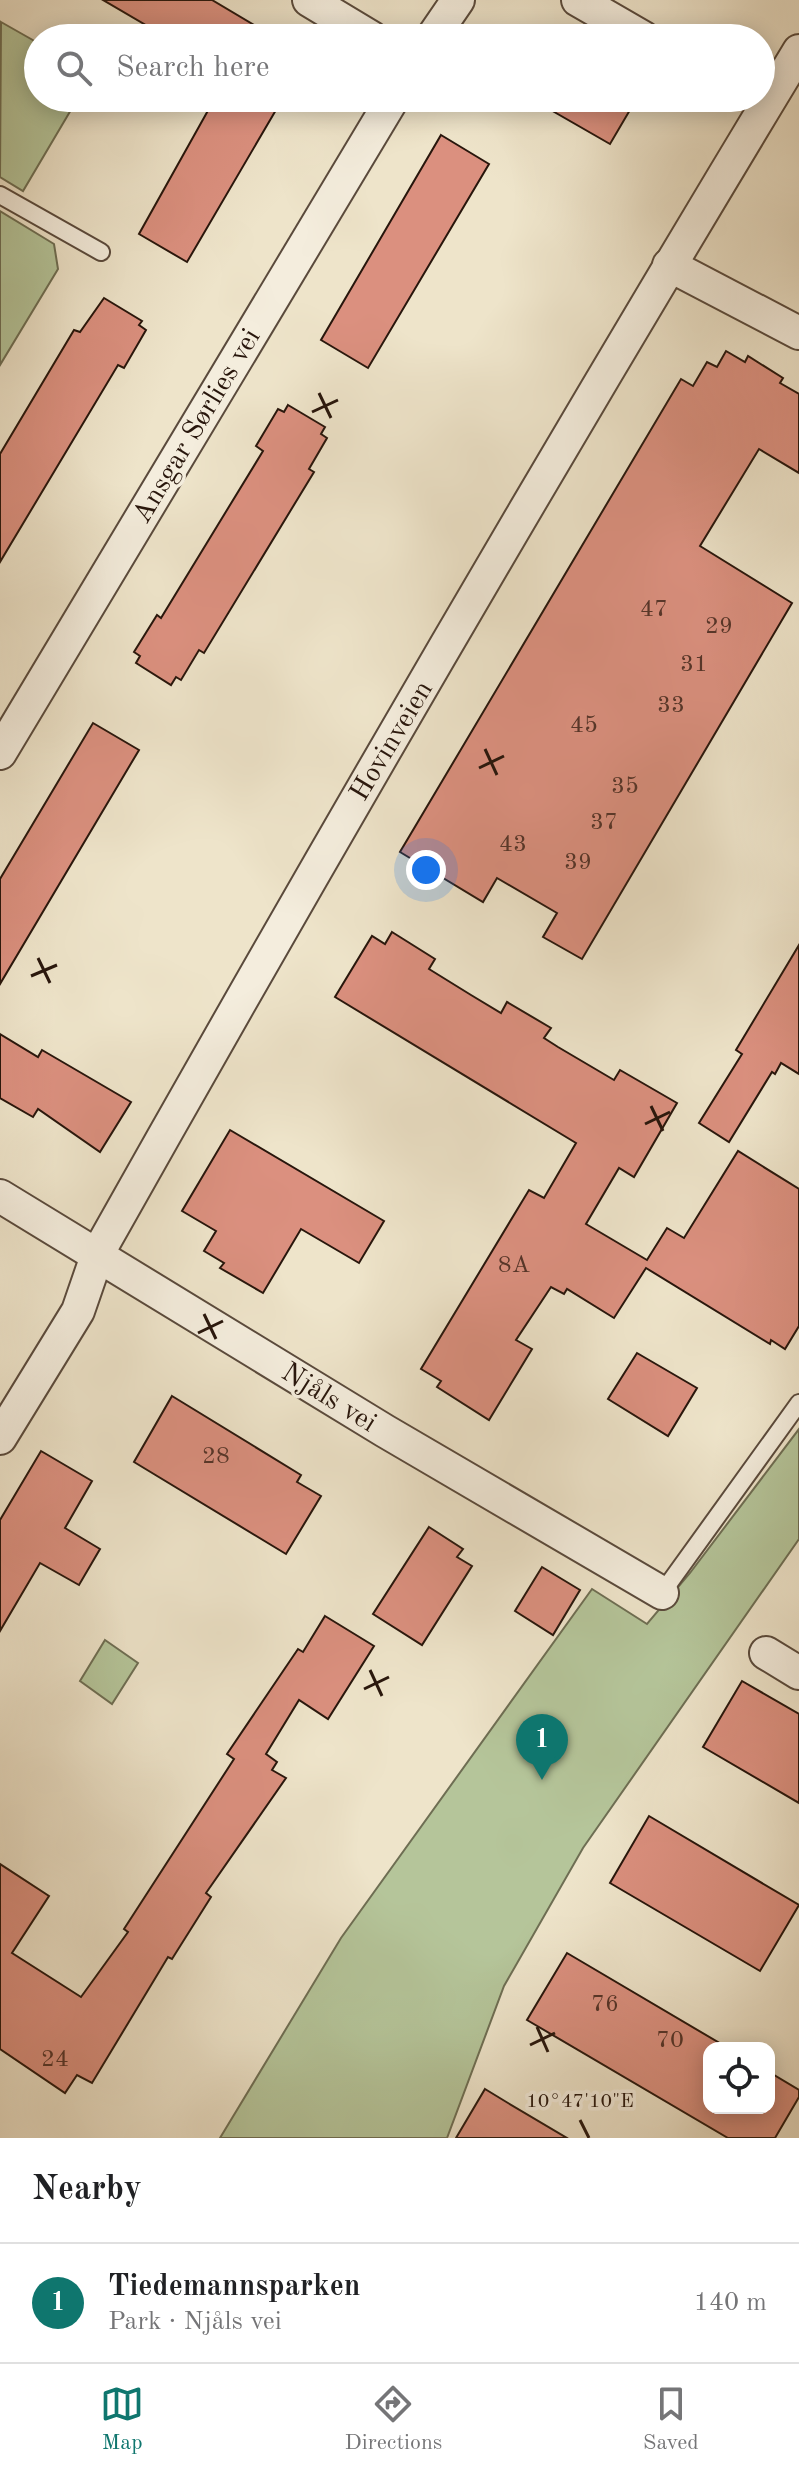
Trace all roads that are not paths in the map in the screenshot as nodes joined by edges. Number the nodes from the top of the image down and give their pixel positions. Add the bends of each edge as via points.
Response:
1 (309, 0) edge
2 (458, 0) edge
3 (578, 0) edge
4 (349, 24) edge
5 (442, 24) edge
6 (620, 24) edge
7 (799, 51) edge
8 (775, 81) edge
9 (385, 112) edge
10 (752, 112) edge
11 (0, 195) edge
12 (101, 252) dead end
13 (669, 265) junction
14 (799, 333) edge
15 (0, 753) edge
16 (0, 1196) edge
17 (98, 1253) junction
18 (799, 1403) edge
19 (0, 1438) edge
20 (662, 1593) joint
21 (766, 1653) dead end
22 (799, 1673) edge

1 - 4 street
2 - 5 street
3 - 6 street
7 - 8 street, Hovinveien
9 - 15 street, Ansgar Sørlies vei
10 - 13 street, Hovinveien
11 - 12 lane
13 - 14 street
13 - 17 street, Hovinveien via 334,834
16 - 17 street, Njåls vei
17 - 19 street, Hovinveien via 78,1311
17 - 20 street, Njåls vei via 385,1431
18 - 20 lane
21 - 22 street

